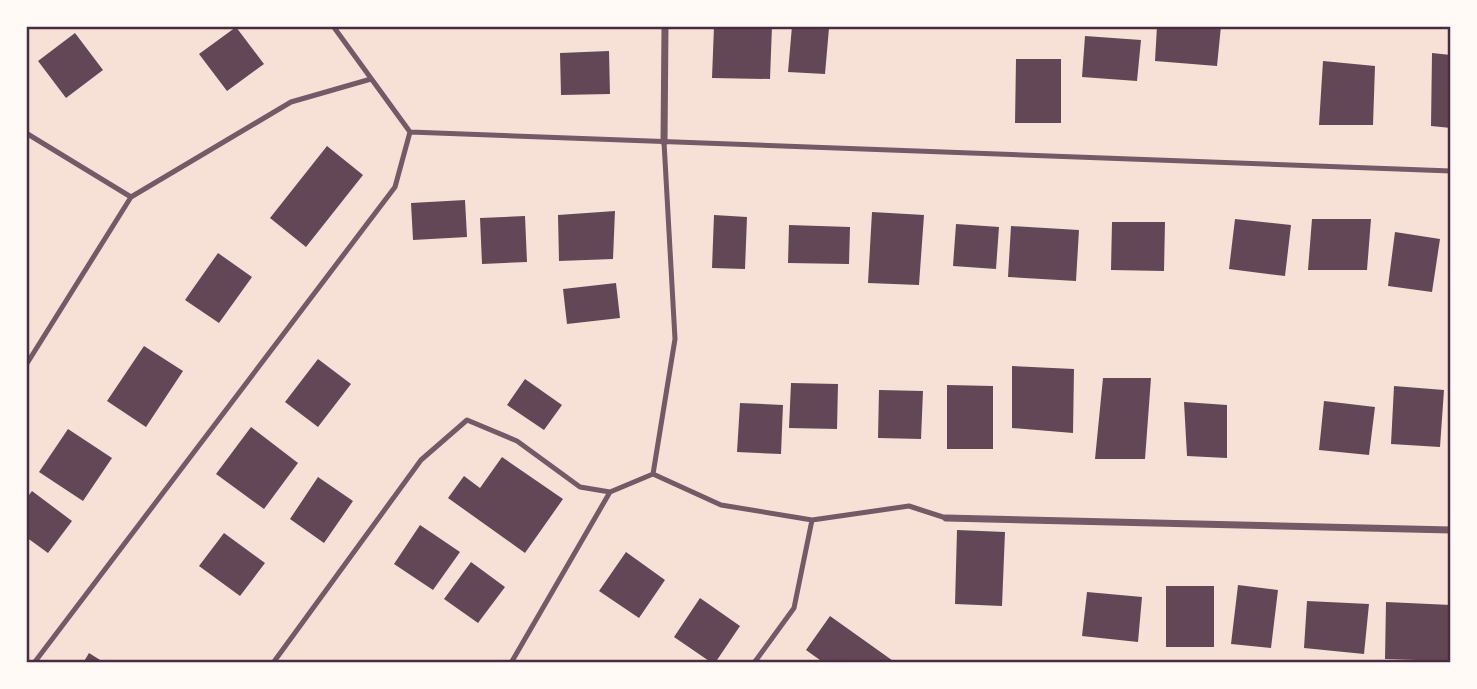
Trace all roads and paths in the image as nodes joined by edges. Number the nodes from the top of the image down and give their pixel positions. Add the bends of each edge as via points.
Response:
1 (333, 26) edge
2 (665, 26) edge
3 (371, 79) junction
4 (410, 132) junction
5 (26, 133) edge
6 (664, 142) junction
7 (1451, 171) edge
8 (131, 197) junction
9 (26, 365) edge
10 (653, 474) junction
11 (610, 492) junction
12 (946, 518) joint
13 (812, 520) junction
14 (1451, 530) edge
15 (34, 663) edge
16 (273, 663) edge
17 (511, 663) edge
18 (754, 663) edge

1 - 3 lane
2 - 6 street
3 - 4 lane
3 - 8 lane via 291,102
4 - 6 lane
4 - 15 lane via 395,187
5 - 8 lane
6 - 7 lane
6 - 10 lane via 675,339
8 - 9 lane
10 - 11 lane
10 - 13 lane via 722,505
11 - 16 lane via 580,487 517,441 467,420 421,460
11 - 17 lane
12 - 13 lane via 909,506
12 - 14 street
13 - 18 lane via 794,608

